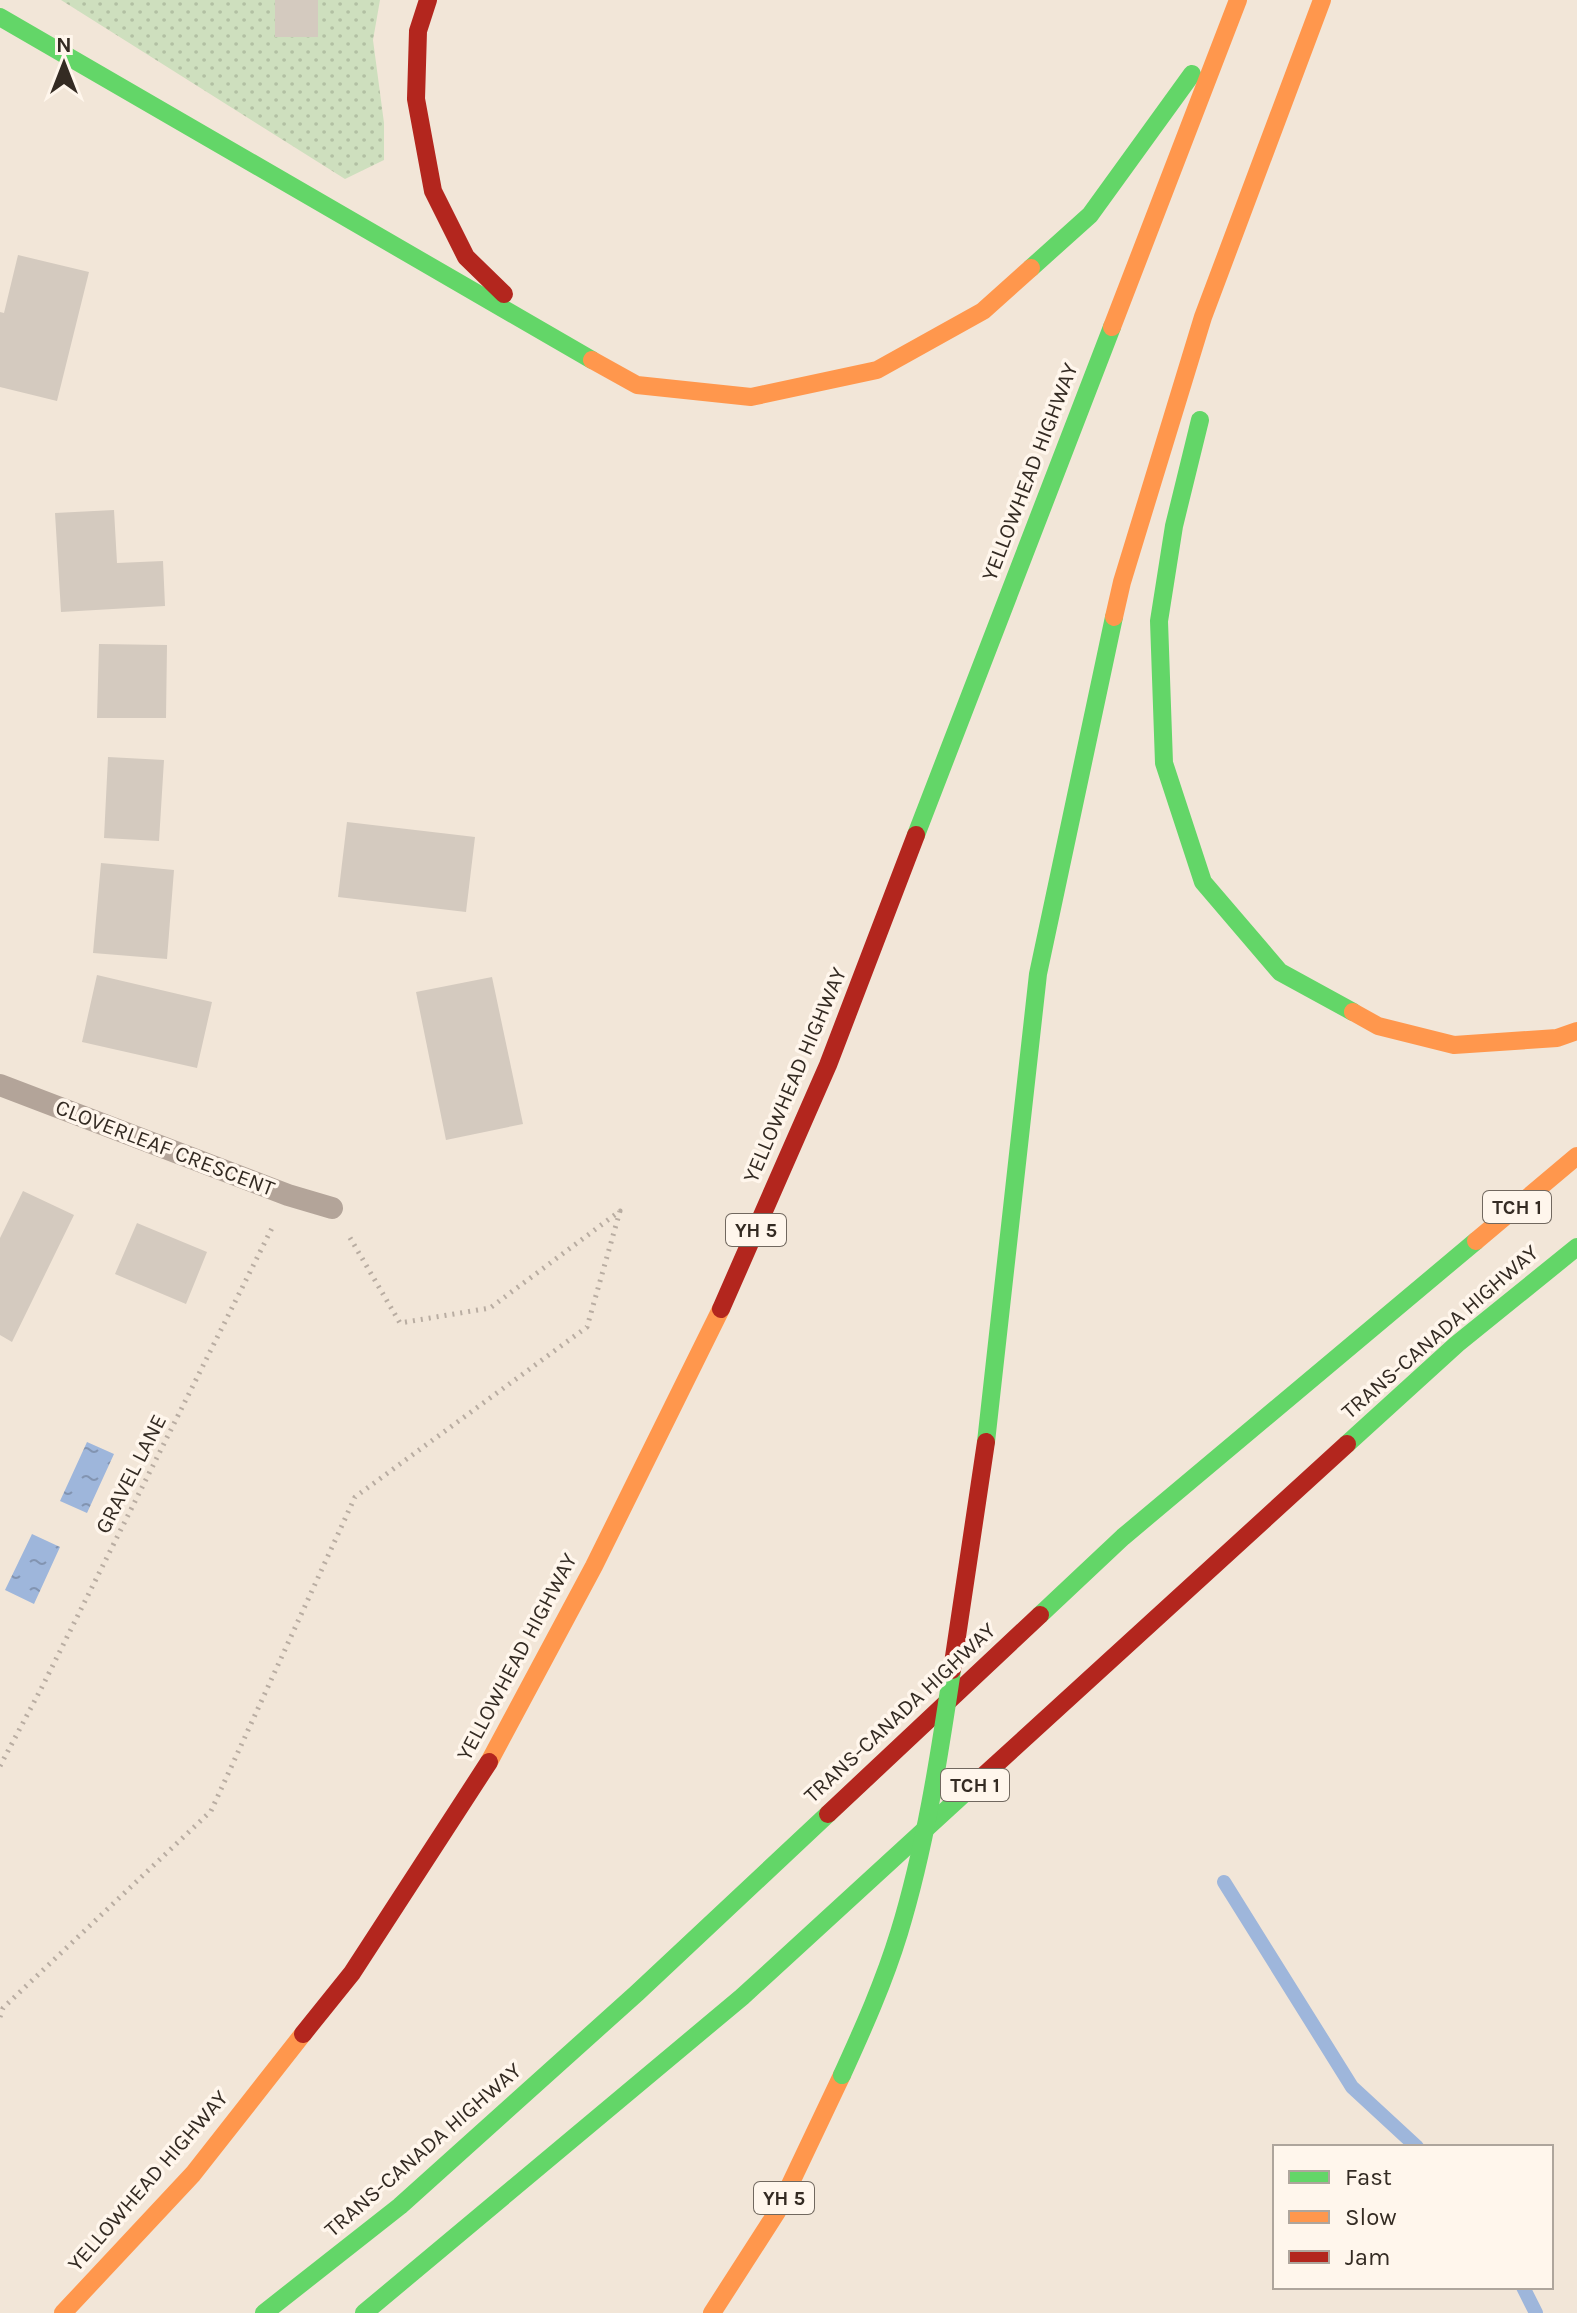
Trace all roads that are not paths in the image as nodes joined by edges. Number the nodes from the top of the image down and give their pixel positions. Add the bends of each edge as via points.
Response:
1 (428, 0) edge
2 (1238, 0) edge
3 (1322, 0) edge
4 (0, 17) edge
5 (1228, 25) junction
6 (1304, 47) junction
7 (1235, 284) dead end
8 (546, 335) junction
9 (1204, 405) dead end
10 (1577, 1031) edge
11 (0, 1085) edge
12 (1577, 1156) edge
13 (332, 1208) road end
14 (1577, 1247) edge
15 (63, 2313) edge
16 (264, 2313) edge
17 (364, 2313) edge
18 (712, 2313) edge

1 - 8 highway via 418,31 416,99 433,191 466,257
2 - 5 highway, YELLOWHEAD HIGHWAY / YH 5
3 - 6 highway, YH 5
4 - 8 highway
5 - 8 highway via 1090,215 983,311 877,370 751,397 637,385
5 - 15 highway, YELLOWHEAD HIGHWAY / YH 5 via 828,1065 715,1322 594,1566 482,1775 352,1973 193,2174
6 - 7 highway
6 - 18 highway, YH 5, bridge via 1203,317 1122,582 1038,974 986,1442 941,1745 899,1934 871,2010 777,2212
9 - 10 highway via 1174,526 1159,621 1164,763 1203,882 1280,972 1378,1026 1454,1045 1557,1038
11 - 13 lane, CLOVERLEAF CRESCENT
12 - 16 highway, TRANS-CANADA HIGHWAY / TCH 1 via 1123,1537 590,2035 400,2206
14 - 17 highway, TRANS-CANADA HIGHWAY / TCH 1 via 1457,1344 742,1997

